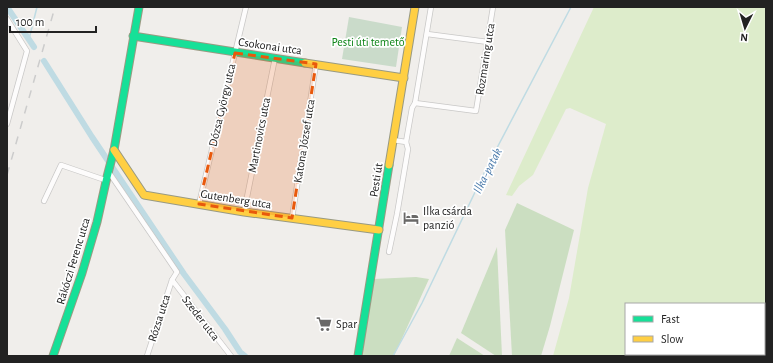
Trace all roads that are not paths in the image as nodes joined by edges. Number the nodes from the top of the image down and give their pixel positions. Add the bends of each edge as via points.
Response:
1 (139, 7) edge
2 (246, 7) edge
3 (415, 7) edge
4 (431, 7) edge
5 (493, 7) edge
6 (7, 19) edge
7 (427, 34) junction
8 (133, 36) junction
9 (488, 42) junction
10 (235, 52) junction
11 (274, 58) junction
12 (316, 64) junction
13 (404, 78) junction
14 (415, 103) junction
15 (7, 124) edge
16 (393, 140) junction
17 (406, 142) junction
18 (114, 150) junction
19 (107, 170) junction
20 (105, 180) junction
21 (44, 201) dead end
22 (199, 204) junction
23 (244, 212) junction
24 (292, 218) junction
25 (379, 230) junction
26 (389, 252) dead end
27 (172, 280) junction
28 (53, 356) edge
29 (147, 356) edge
30 (231, 356) edge
31 (358, 356) edge

1 - 8 street
2 - 10 street, Dózsa György utca
3 - 13 street, Pesti út
4 - 7 street
5 - 9 street, Rozmaring utca
6 - 15 street via 27,51
7 - 9 street
7 - 14 street
8 - 10 street, Csokonai utca
8 - 18 street
9 - 14 street, Rozmaring utca via 476,111
10 - 11 street, Csokonai utca
10 - 22 street, Dózsa György utca
11 - 12 street, Csokonai utca
11 - 23 street, Martinovics utca
12 - 13 street, Csokonai utca
12 - 24 street, Katona József utca
13 - 16 street, Pesti út
14 - 17 street
16 - 17 street
16 - 25 street, Pesti út
17 - 26 street via 408,148
18 - 19 street, Rákóczi Ferenc utca
18 - 22 street, Gutenberg utca via 144,195
19 - 20 street, Rákóczi Ferenc utca
19 - 27 street via 177,272
20 - 21 street via 61,165
20 - 28 street, Rákóczi Ferenc utca via 97,220
22 - 23 street, Gutenberg utca
23 - 24 street, Gutenberg utca
24 - 25 street, Gutenberg utca
25 - 31 street, Pesti út
27 - 29 street, Rózsa utca
27 - 30 street, Szeder utca

